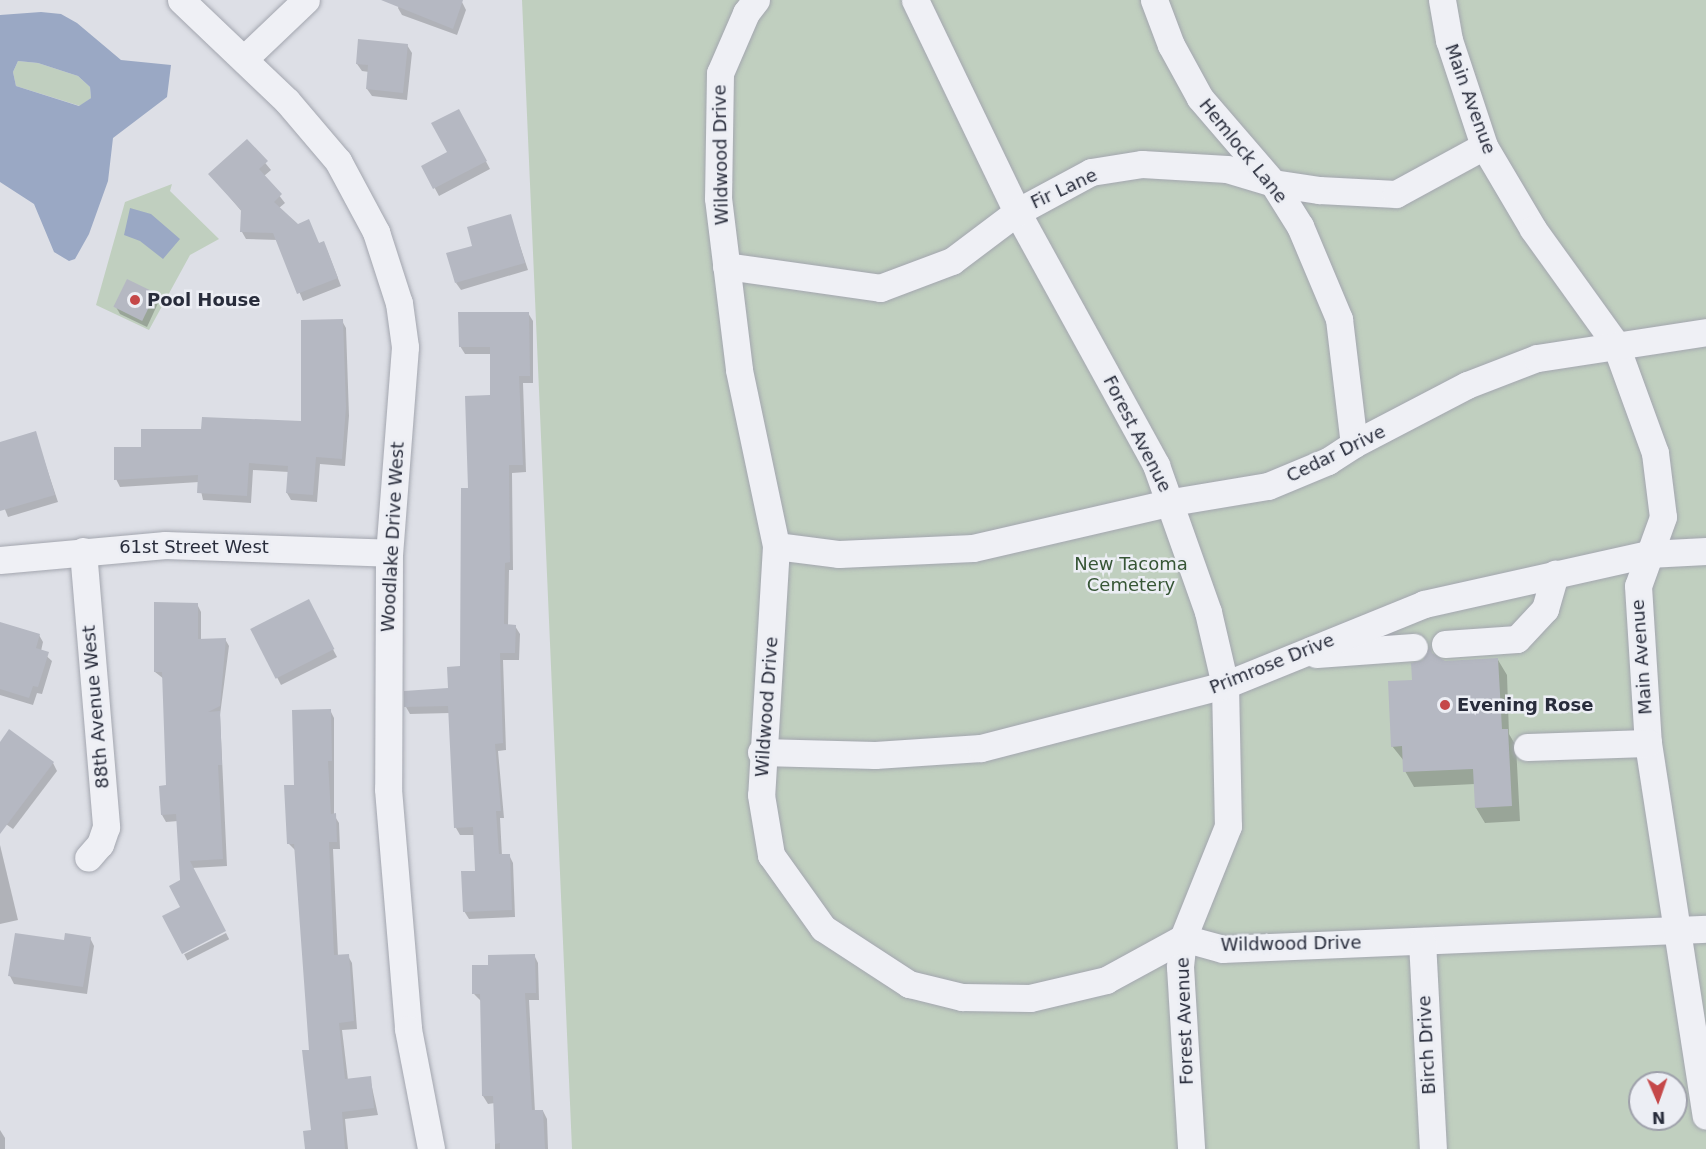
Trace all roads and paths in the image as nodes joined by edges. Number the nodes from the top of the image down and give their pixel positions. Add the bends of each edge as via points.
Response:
1 (181, 0) edge
2 (306, 0) edge
3 (756, 0) edge
4 (915, 0) edge
5 (1154, 0) edge
6 (1442, 0) edge
7 (244, 58) junction
8 (1484, 146) junction
9 (1273, 183) junction
10 (1017, 212) junction
11 (726, 267) junction
12 (1706, 332) edge
13 (1615, 343) junction
14 (1354, 444) junction
15 (1172, 502) junction
16 (776, 546) junction
17 (83, 551) junction
18 (1706, 551) edge
19 (389, 553) junction
20 (1648, 554) junction
21 (0, 560) edge
22 (1555, 573) junction
23 (1445, 645) dead end
24 (1414, 647) dead end
25 (1290, 656) junction
26 (1225, 685) junction
27 (1648, 743) junction
28 (1527, 747) dead end
29 (761, 752) junction
30 (88, 858) dead end
31 (1706, 929) edge
32 (1679, 930) junction
33 (1183, 938) junction
34 (1422, 940) junction
35 (1706, 1116) edge
36 (431, 1149) edge
37 (1191, 1149) edge
38 (1433, 1149) edge

1 - 7 street, Woodlake Drive West
2 - 7 street
3 - 11 street, Wildwood Drive via 746,13 720,73 717,198
4 - 10 street, Forest Avenue
5 - 9 street, Hemlock Lane via 1171,45 1200,98
6 - 8 street, Main Avenue via 1449,40
7 - 19 street, Woodlake Drive West via 338,161 361,198 392,273 405,347
8 - 9 street, Fir Lane via 1396,194
8 - 13 street, Main Avenue via 1533,229
9 - 10 street, Fir Lane via 1227,170 1142,164 1091,172
9 - 14 street, Hemlock Lane via 1300,226 1339,319
10 - 11 street, Fir Lane via 952,261 880,288
10 - 15 street, Forest Avenue via 1156,465
11 - 16 street, Wildwood Drive via 739,370
12 - 13 street, Cedar Drive
13 - 14 street, Cedar Drive via 1537,358 1497,373
13 - 20 street, Main Avenue via 1655,453 1664,517
14 - 15 street, Cedar Drive via 1328,461 1268,486
15 - 16 street, Cedar Drive via 973,548 839,554
15 - 26 street, Forest Avenue via 1208,612
16 - 29 street, Wildwood Drive via 773,648
17 - 19 street, 61st Street West via 165,544
17 - 21 street, 61st Street West
17 - 30 street, 88th Avenue West via 106,827 100,844
18 - 20 street, Primrose Drive
19 - 36 street, Woodlake Drive West via 386,701 392,877 408,1029
20 - 22 street, Primrose Drive
20 - 27 street, Main Avenue via 1638,586
22 - 23 street via 1545,609 1516,639
22 - 25 street, Primrose Drive via 1424,604
24 - 25 street
25 - 26 street, Primrose Drive
26 - 29 street, Primrose Drive via 981,748 875,756
26 - 33 street, Forest Avenue via 1228,826
27 - 28 street
27 - 32 street, Main Avenue
29 - 33 street, Wildwood Drive via 761,795 771,855 823,928 909,984 962,997 1030,998 1106,980
31 - 32 street, Wildwood Drive
32 - 34 street, Wildwood Drive
32 - 35 street, Main Avenue
33 - 34 street, Wildwood Drive via 1223,949
33 - 37 street, Forest Avenue via 1180,967
34 - 38 street, Birch Drive

